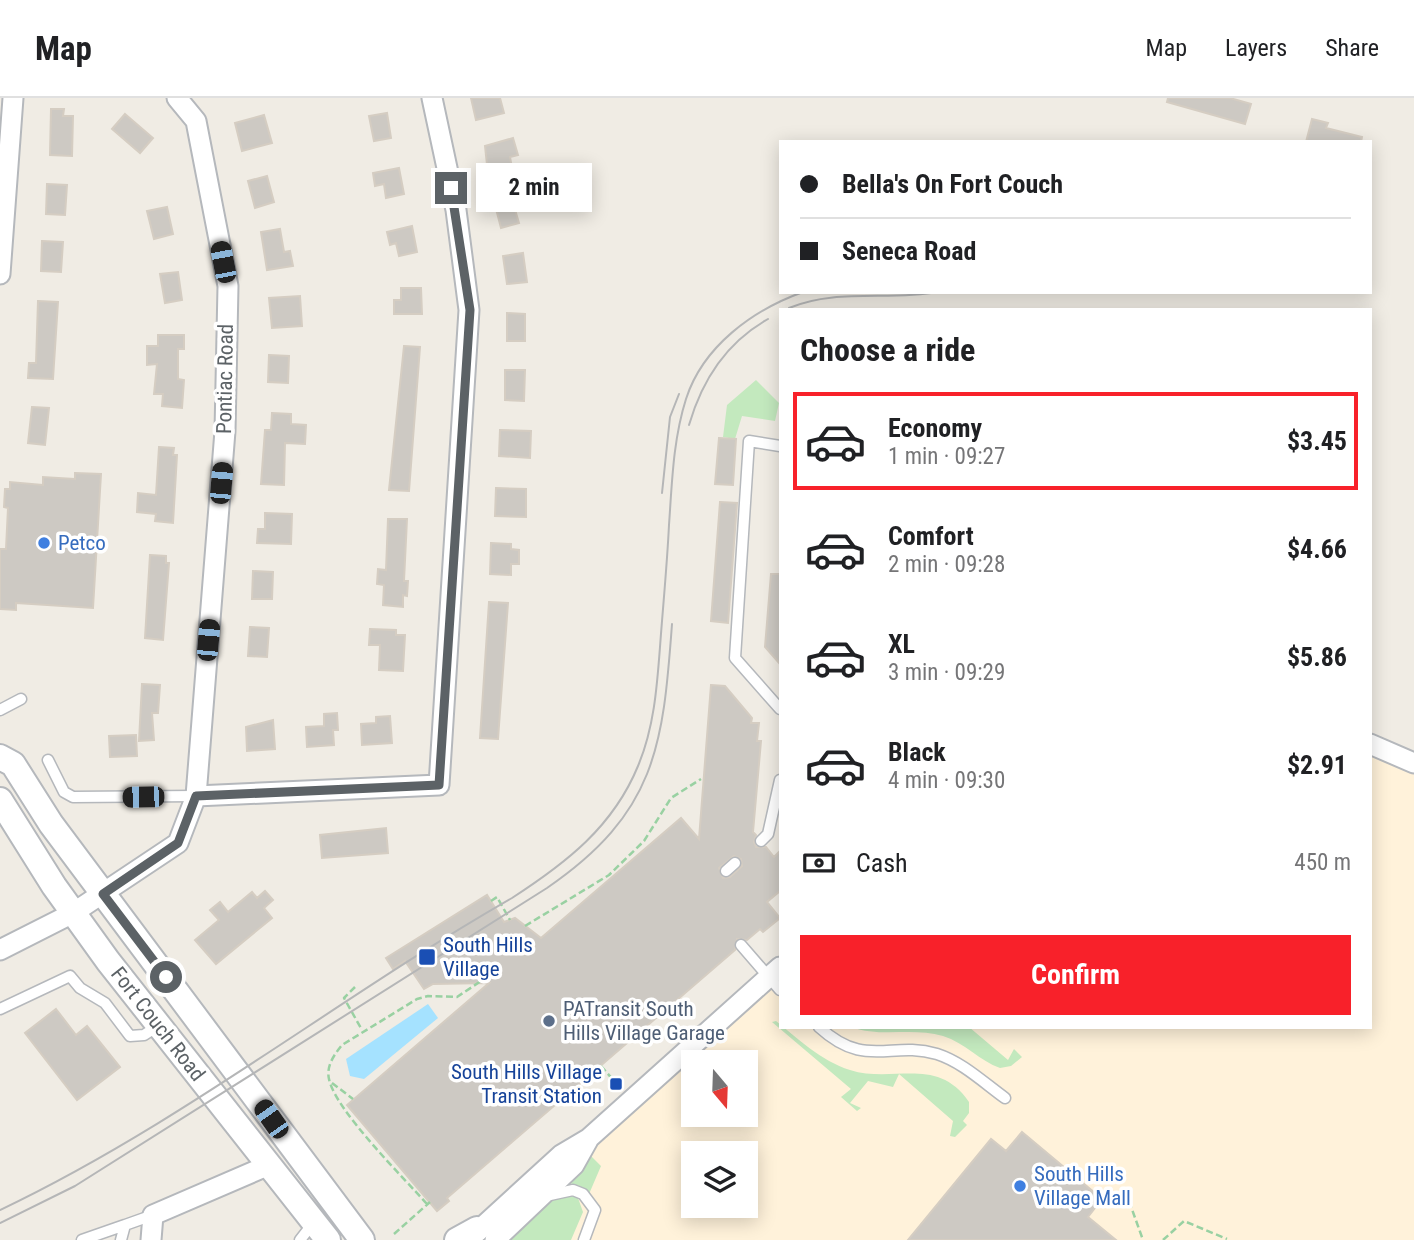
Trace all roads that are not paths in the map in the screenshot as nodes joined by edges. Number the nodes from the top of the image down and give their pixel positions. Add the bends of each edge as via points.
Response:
1 (13, 98) edge
2 (177, 98) edge
3 (432, 98) edge
4 (0, 274) edge
5 (779, 446) edge
6 (21, 699) dead end
7 (779, 708) edge
8 (0, 710) edge
9 (1372, 745) edge
10 (0, 757) edge
11 (48, 760) dead end
12 (1414, 763) edge
13 (779, 785) edge
14 (196, 796) junction
15 (0, 800) edge
16 (761, 841) dead end
17 (736, 863) dead end
18 (726, 871) dead end
19 (103, 894) junction
20 (73, 913) junction
21 (741, 945) dead end
22 (0, 950) edge
23 (777, 978) edge
24 (0, 1009) edge
25 (158, 1026) junction
26 (821, 1029) edge
27 (1005, 1098) dead end
28 (588, 1139) junction
29 (269, 1165) junction
30 (538, 1203) junction
31 (153, 1215) junction
32 (125, 1225) junction
33 (355, 1231) edge
34 (314, 1234) edge
35 (386, 1237) edge
36 (474, 1237) edge
37 (82, 1240) edge
38 (121, 1240) edge
39 (151, 1240) edge
40 (584, 1240) edge

1 - 4 street
2 - 14 street, Pontiac Road via 196,121 228,286 225,431
3 - 14 street via 456,210 470,310 439,785
5 - 7 lane via 749,441 735,658
6 - 8 lane
9 - 12 street
10 - 19 street, Fort Couch Road via 13,764
11 - 14 lane via 64,792 73,797
13 - 16 lane via 768,835
14 - 19 street, Pontiac Road via 178,843
15 - 20 street, Fort Couch Road
17 - 18 lane
19 - 20 street, Pontiac Road
19 - 33 street, Fort Couch Road
20 - 22 street, Pontiac Road
20 - 25 street, Fort Couch Road
21 - 23 lane
23 - 28 street
24 - 25 lane via 70,976 105,1003 130,1035 144,1035
25 - 29 street, Fort Couch Road
26 - 27 lane via 853,1049 934,1053 955,1061
28 - 30 street via 574,1165
28 - 36 street via 561,1155
29 - 31 street
29 - 34 street, Fort Couch Road
30 - 36 street
30 - 40 lane via 560,1190 583,1194 595,1210
31 - 32 lane
31 - 39 street
32 - 37 lane
32 - 38 lane
33 - 35 street

